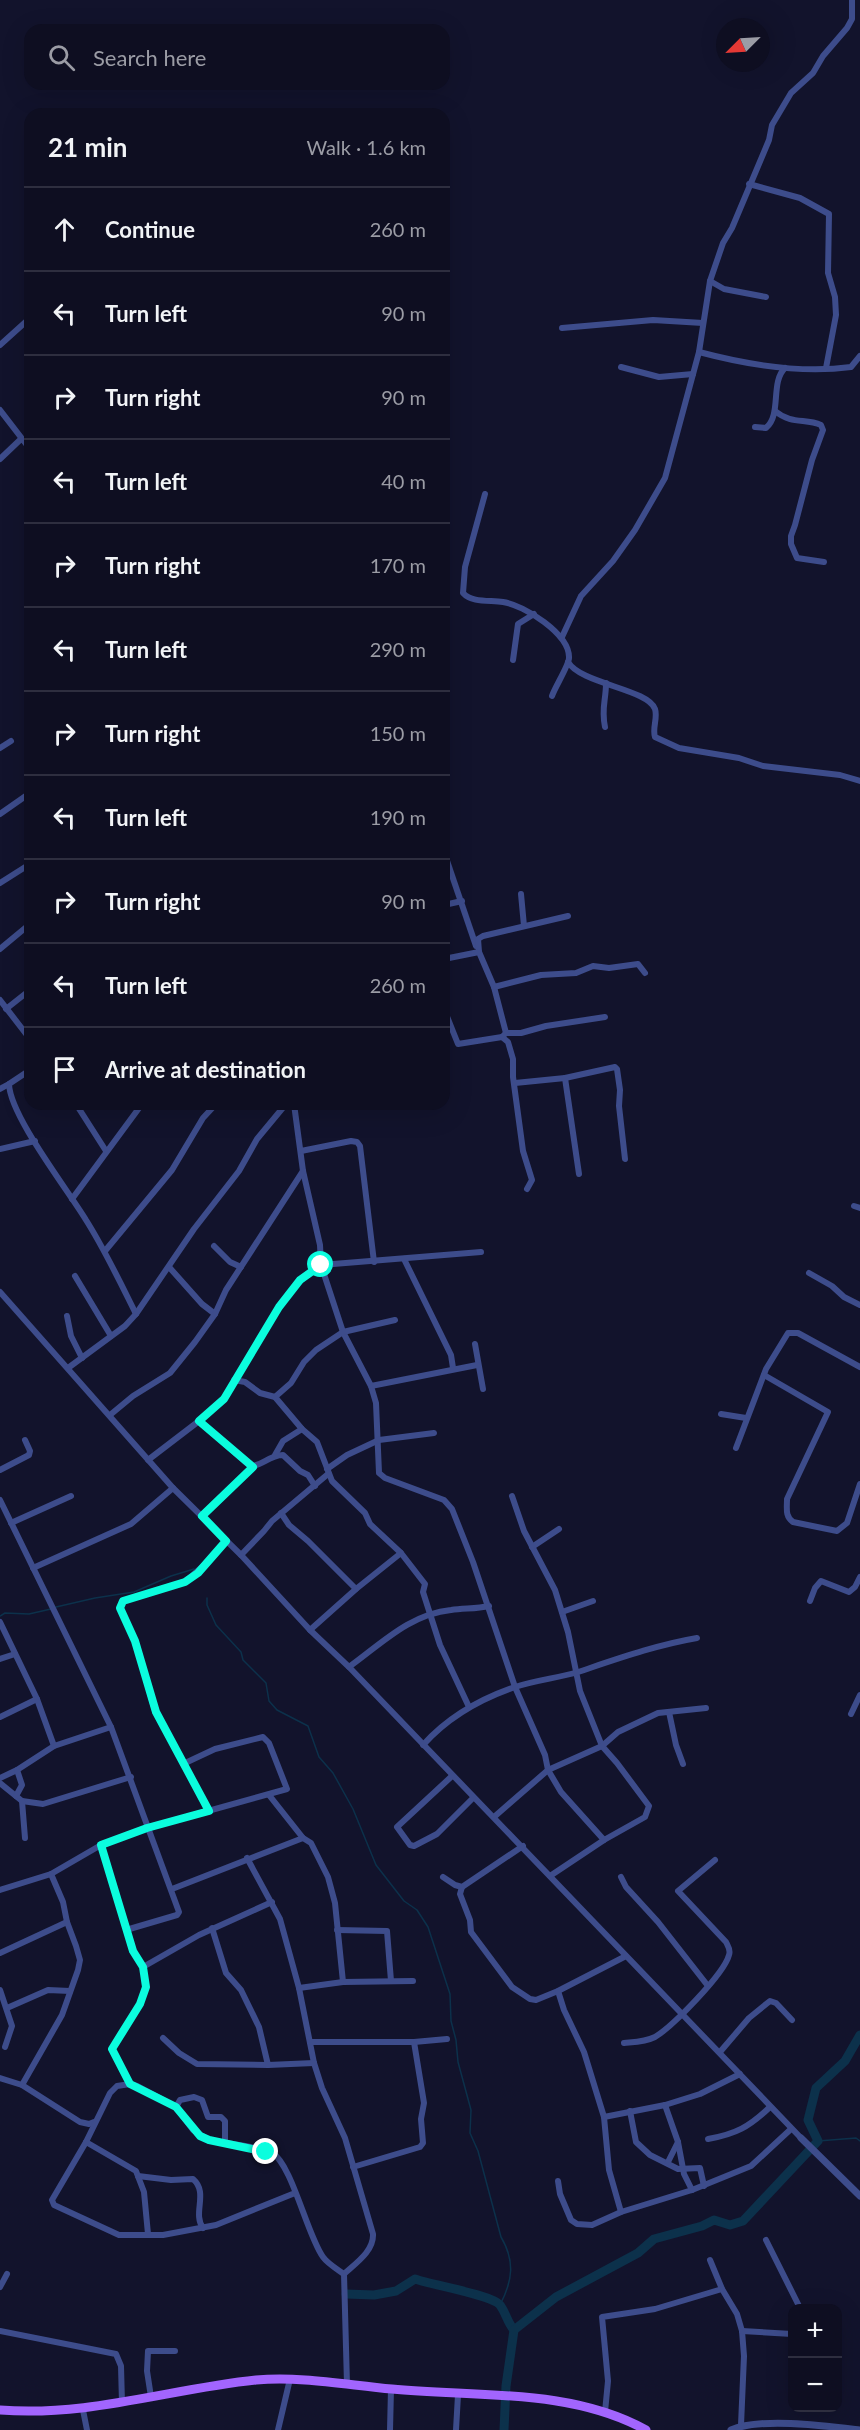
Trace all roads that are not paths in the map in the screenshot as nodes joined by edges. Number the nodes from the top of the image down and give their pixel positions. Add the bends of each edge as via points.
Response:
1 (852, 0) edge
2 (749, 184) junction
3 (710, 280) junction
4 (766, 297) dead end
5 (24, 323) edge
6 (703, 323) junction
7 (562, 328) dead end
8 (0, 345) edge
9 (699, 352) junction
10 (860, 356) edge
11 (621, 367) dead end
12 (773, 368) junction
13 (785, 368) junction
14 (826, 368) junction
15 (693, 374) junction
16 (779, 374) junction
17 (0, 410) edge
18 (775, 411) junction
19 (755, 427) dead end
20 (21, 439) junction
21 (24, 442) edge
22 (0, 459) edge
23 (485, 494) dead end
24 (824, 562) dead end
25 (534, 614) junction
26 (562, 637) junction
27 (513, 660) dead end
28 (568, 662) junction
29 (606, 683) junction
30 (552, 696) dead end
31 (605, 727) dead end
32 (11, 741) dead end
33 (0, 748) edge
34 (860, 781) edge
35 (24, 799) edge
36 (2, 809) edge
37 (24, 868) edge
38 (450, 868) edge
39 (0, 883) edge
40 (520, 894) dead end
41 (462, 901) junction
42 (450, 904) edge
43 (568, 916) dead end
44 (524, 926) junction
45 (24, 929) edge
46 (0, 949) edge
47 (479, 952) junction
48 (450, 958) edge
49 (645, 973) dead end
50 (494, 987) junction
51 (24, 995) edge
52 (0, 1000) edge
53 (6, 1009) junction
54 (605, 1017) dead end
55 (450, 1024) edge
56 (24, 1032) edge
57 (504, 1035) junction
58 (24, 1074) edge
59 (565, 1078) junction
60 (515, 1083) junction
61 (9, 1084) junction
62 (0, 1089) edge
63 (80, 1110) edge
64 (137, 1110) edge
65 (210, 1110) edge
66 (281, 1110) edge
67 (295, 1110) edge
68 (35, 1141) junction
69 (0, 1149) edge
70 (106, 1151) junction
71 (301, 1151) junction
72 (625, 1159) dead end
73 (303, 1171) junction
74 (579, 1174) dead end
75 (527, 1189) dead end
76 (72, 1199) junction
77 (214, 1246) dead end
78 (105, 1251) junction
79 (481, 1252) dead end
80 (404, 1258) junction
81 (374, 1262) junction
82 (321, 1265) junction
83 (169, 1267) junction
84 (241, 1267) junction
85 (809, 1273) dead end
86 (75, 1276) dead end
87 (0, 1292) edge
88 (860, 1305) edge
89 (136, 1314) junction
90 (215, 1314) junction
91 (67, 1316) dead end
92 (395, 1320) dead end
93 (343, 1332) junction
94 (111, 1336) junction
95 (475, 1344) dead end
96 (82, 1358) junction
97 (477, 1365) junction
98 (860, 1367) edge
99 (68, 1368) junction
100 (453, 1368) junction
101 (764, 1375) junction
102 (234, 1380) junction
103 (371, 1386) junction
104 (483, 1389) dead end
105 (274, 1397) junction
106 (721, 1414) dead end
107 (110, 1415) junction
108 (746, 1418) junction
109 (199, 1421) junction
110 (302, 1429) junction
111 (434, 1433) dead end
112 (25, 1440) dead end
113 (379, 1440) junction
114 (736, 1448) dead end
115 (275, 1455) junction
116 (148, 1460) junction
117 (253, 1467) junction
118 (0, 1470) edge
119 (328, 1476) junction
120 (860, 1484) edge
121 (315, 1486) junction
122 (173, 1488) junction
123 (71, 1496) dead end
124 (512, 1496) dead end
125 (0, 1500) edge
126 (281, 1513) junction
127 (202, 1516) junction
128 (11, 1523) junction
129 (560, 1529) dead end
130 (226, 1541) junction
131 (532, 1547) junction
132 (401, 1554) junction
133 (241, 1555) junction
134 (33, 1569) junction
135 (860, 1577) edge
136 (356, 1589) junction
137 (593, 1601) dead end
138 (810, 1601) dead end
139 (489, 1606) junction
140 (562, 1612) junction
141 (429, 1615) junction
142 (0, 1622) edge
143 (310, 1630) junction
144 (697, 1638) dead end
145 (15, 1654) junction
146 (0, 1659) edge
147 (349, 1667) junction
148 (576, 1672) junction
149 (515, 1687) junction
150 (860, 1695) edge
151 (37, 1699) junction
152 (469, 1707) junction
153 (706, 1708) dead end
154 (669, 1712) junction
155 (851, 1714) dead end
156 (0, 1717) edge
157 (111, 1727) junction
158 (423, 1745) junction
159 (54, 1746) junction
160 (602, 1746) junction
161 (183, 1764) junction
162 (683, 1764) dead end
163 (17, 1770) junction
164 (548, 1770) junction
165 (452, 1776) junction
166 (131, 1777) junction
167 (0, 1778) edge
168 (0, 1783) edge
169 (269, 1795) junction
170 (19, 1798) junction
171 (473, 1798) junction
172 (209, 1811) junction
173 (494, 1817) junction
174 (147, 1828) junction
175 (25, 1838) dead end
176 (303, 1838) junction
177 (604, 1840) junction
178 (101, 1845) junction
179 (522, 1846) junction
180 (248, 1858) junction
181 (716, 1860) dead end
182 (51, 1874) junction
183 (550, 1875) junction
184 (443, 1877) dead end
185 (621, 1877) dead end
186 (462, 1887) junction
187 (172, 1889) junction
188 (0, 1890) edge
189 (272, 1902) junction
190 (67, 1922) junction
191 (212, 1928) junction
192 (126, 1930) junction
193 (337, 1930) junction
194 (0, 1953) edge
195 (626, 1956) junction
196 (143, 1967) junction
197 (391, 1981) junction
198 (413, 1981) dead end
199 (343, 1982) junction
200 (708, 1986) junction
201 (299, 1988) junction
202 (0, 1990) edge
203 (70, 1991) junction
204 (558, 1991) junction
205 (7, 2008) junction
206 (684, 2014) junction
207 (792, 2020) dead end
208 (163, 2038) dead end
209 (447, 2039) dead end
210 (310, 2042) junction
211 (414, 2042) junction
212 (624, 2043) dead end
213 (5, 2046) dead end
214 (720, 2052) junction
215 (314, 2064) junction
216 (268, 2066) junction
217 (740, 2074) junction
218 (0, 2078) edge
219 (130, 2084) junction
220 (22, 2085) junction
221 (665, 2105) junction
222 (176, 2107) junction
223 (770, 2107) junction
224 (630, 2111) junction
225 (604, 2117) junction
226 (94, 2122) junction
227 (791, 2129) junction
228 (801, 2138) joint
229 (708, 2139) dead end
230 (86, 2142) junction
231 (678, 2142) junction
232 (225, 2144) junction
233 (668, 2162) junction
234 (353, 2168) junction
235 (684, 2170) junction
236 (138, 2176) junction
237 (558, 2181) dead end
238 (704, 2186) junction
239 (692, 2190) junction
240 (295, 2193) junction
241 (860, 2196) edge
242 (621, 2212) junction
243 (203, 2228) junction
244 (148, 2234) junction
245 (766, 2240) dead end
246 (710, 2260) dead end
247 (7, 2274) dead end
248 (344, 2274) junction
249 (0, 2287) edge
250 (723, 2289) junction
251 (798, 2304) edge
252 (0, 2331) edge
253 (742, 2331) junction
254 (788, 2334) edge
255 (175, 2351) dead end
256 (290, 2379) junction
257 (347, 2384) junction
258 (391, 2389) junction
259 (458, 2395) junction
260 (151, 2397) junction
261 (122, 2403) junction
262 (0, 2410) edge
263 (83, 2410) junction
264 (605, 2412) junction
265 (741, 2425) junction
266 (87, 2430) edge
267 (278, 2430) edge
268 (390, 2430) edge
269 (456, 2430) edge
270 (646, 2430) edge
271 (731, 2430) edge
272 (860, 2430) edge

1 - 2 street via 852,18 847,28 780,110
2 - 3 street
2 - 14 street via 800,198 829,214 828,273 836,297 836,315
3 - 4 street via 724,289
3 - 6 street
5 - 8 street
6 - 7 street via 653,320
6 - 9 street
9 - 12 street
9 - 15 street
10 - 14 street via 851,367
11 - 15 street via 659,377
12 - 13 street
12 - 16 street
13 - 14 street
13 - 16 street
15 - 26 street via 665,478 635,530 582,596
16 - 18 street
17 - 20 street
18 - 19 street via 769,426
18 - 24 street via 791,420 821,425 823,430 790,541 798,558
20 - 21 street
20 - 22 street
23 - 25 street via 465,567 463,593 470,598 515,605
25 - 26 street
25 - 27 street via 518,624
26 - 28 street
28 - 29 street via 577,673
28 - 30 street
29 - 31 street via 602,711
29 - 34 street via 654,707 653,732 666,744 763,766
32 - 33 street
35 - 36 street
37 - 39 street
38 - 41 street
40 - 44 street
41 - 42 street
41 - 47 street
43 - 44 street
44 - 47 street via 483,936 478,939
45 - 46 street
47 - 48 street
47 - 50 street
49 - 50 street via 638,964 593,966 576,973 542,975
50 - 57 street
51 - 53 street
52 - 53 street
53 - 56 street
54 - 57 street
55 - 57 street via 458,1044
57 - 60 street via 513,1059
58 - 61 street
59 - 60 street
59 - 72 street via 600,1068 617,1069
59 - 74 street
60 - 75 street via 523,1151 532,1180
61 - 62 street
61 - 68 street via 9,1095
63 - 70 street
64 - 70 street
65 - 78 street via 172,1170
66 - 83 street
67 - 71 street
68 - 69 street
68 - 76 street
70 - 76 street
71 - 73 street
71 - 81 street via 351,1141 360,1146
73 - 82 street
73 - 84 street
76 - 78 street
77 - 84 street
78 - 89 street
79 - 80 street
80 - 81 street
80 - 100 street via 451,1355
81 - 82 street
82 - 93 street
82 - 102 street via 300,1280 279,1307
83 - 89 street
83 - 90 street
84 - 90 street
85 - 88 street
86 - 94 street
87 - 99 street
89 - 94 street
90 - 107 street via 170,1373
91 - 96 street via 70,1336
92 - 93 street
93 - 103 street
93 - 105 street via 316,1350 291,1383
94 - 96 street
95 - 97 street
96 - 99 street
97 - 100 street
97 - 104 street
98 - 101 street via 798,1333 788,1333
99 - 107 street
100 - 103 street
101 - 108 street
101 - 120 street via 828,1412 788,1499 789,1519 837,1531 847,1523
102 - 105 street
102 - 109 street via 224,1399
103 - 113 street
105 - 110 street
106 - 108 street
107 - 116 street
108 - 114 street
109 - 116 street
109 - 117 street
110 - 115 street via 283,1441
110 - 119 street via 317,1442
111 - 113 street
112 - 118 street via 29,1455
113 - 119 street via 347,1455
113 - 139 street via 379,1473 449,1504
115 - 117 street
115 - 121 street via 286,1457
116 - 122 street
117 - 127 street
119 - 121 street
119 - 132 street
121 - 126 street
122 - 127 street
122 - 134 street via 131,1524
123 - 128 street
124 - 131 street
125 - 128 street
126 - 133 street
126 - 136 street
127 - 130 street
128 - 134 street
129 - 131 street
130 - 133 street
130 - 161 street via 185,1582 120,1604 135,1641 150,1699
131 - 140 street
132 - 136 street
132 - 141 street via 425,1584 423,1592
133 - 143 street
134 - 157 street
135 - 138 street via 849,1592 821,1581
136 - 143 street
137 - 140 street
139 - 141 street
139 - 149 street
140 - 148 street
141 - 147 street via 401,1627
141 - 152 street
142 - 145 street
143 - 147 street
144 - 148 street via 661,1644
145 - 146 street
145 - 151 street
147 - 158 street
148 - 149 street
148 - 160 street
149 - 152 street
149 - 164 street
150 - 155 street
151 - 156 street
151 - 159 street
152 - 158 street via 438,1728
153 - 154 street
154 - 160 street via 658,1713 618,1732
154 - 162 street
157 - 159 street
157 - 166 street
158 - 165 street
159 - 163 street
160 - 164 street
160 - 177 street via 649,1806 645,1817
161 - 169 street via 214,1749 263,1737 287,1786 285,1791
161 - 172 street
163 - 167 street
163 - 170 street via 22,1785
164 - 173 street
164 - 177 street via 567,1799
165 - 171 street
165 - 171 street via 398,1827 410,1845 437,1834
166 - 170 street via 43,1804
166 - 174 street
168 - 170 street
169 - 172 street
169 - 176 street
170 - 175 street
171 - 173 street
172 - 174 street
173 - 179 street
174 - 178 street
174 - 187 street
176 - 180 street
176 - 193 street via 311,1843 327,1877 335,1903
177 - 183 street
178 - 182 street
178 - 192 street
179 - 183 street
179 - 186 street
180 - 187 street
180 - 189 street
181 - 200 street via 678,1891 729,1948 729,1956
182 - 188 street
182 - 190 street
183 - 195 street
184 - 186 street
185 - 200 street
186 - 204 street via 460,1894 471,1932 512,1987 524,1997 536,2000
187 - 192 street via 177,1915
189 - 191 street
189 - 201 street
190 - 194 street
190 - 203 street via 80,1960
191 - 196 street
191 - 216 street via 225,1972 241,1990 259,2027
192 - 196 street
193 - 197 street via 387,1931
193 - 199 street
195 - 204 street
195 - 206 street
196 - 219 street via 146,1987 140,2004 112,2049
197 - 198 street
197 - 199 street
199 - 201 street
200 - 206 street
201 - 210 street
202 - 205 street
203 - 205 street via 48,1990
203 - 220 street via 69,2002
204 - 225 street via 584,2052
205 - 213 street via 12,2031
206 - 212 street via 649,2039
206 - 214 street
207 - 214 street via 770,2001
208 - 216 street via 197,2064
209 - 211 street
210 - 211 street
210 - 215 street
211 - 234 street via 424,2103 423,2142 420,2147
214 - 217 street
215 - 216 street
215 - 234 street via 345,2138
217 - 221 street via 700,2094
217 - 223 street
218 - 220 street
219 - 222 street
219 - 226 street via 117,2086 110,2093
220 - 226 street via 80,2122
221 - 224 street
221 - 231 street
222 - 232 street via 200,2136
222 - 232 street via 180,2100 202,2100 208,2117 225,2121
223 - 227 street
223 - 229 street via 745,2128
224 - 225 street
224 - 233 street via 636,2142 650,2155
225 - 242 street via 609,2170
226 - 230 street
227 - 228 street
227 - 238 street via 752,2166
228 - 241 street
230 - 236 street via 136,2171
230 - 244 street via 53,2197 54,2205 119,2235
231 - 233 street
231 - 235 street
232 - 240 street via 273,2154 284,2167
233 - 235 street
234 - 248 street via 374,2242
235 - 238 street via 700,2168
235 - 239 street
236 - 243 street via 193,2179 200,2192 199,2223
236 - 244 street via 144,2192
237 - 242 street via 574,2223 592,2225
238 - 239 street
239 - 242 street
240 - 243 street
240 - 248 street via 323,2258
243 - 244 street
245 - 251 street
246 - 250 street
247 - 249 street
248 - 257 street
250 - 253 street
250 - 264 street via 655,2309 602,2317 608,2381
252 - 261 street via 116,2354 121,2366
253 - 254 street
253 - 265 street
255 - 260 street via 148,2351
256 - 257 main road
256 - 260 main road via 222,2384
256 - 267 street
257 - 258 main road
258 - 259 main road
258 - 268 street
259 - 264 main road via 535,2399
259 - 269 street
260 - 261 main road
261 - 263 main road
262 - 263 main road
263 - 266 street
264 - 270 main road
265 - 271 street
265 - 272 street

